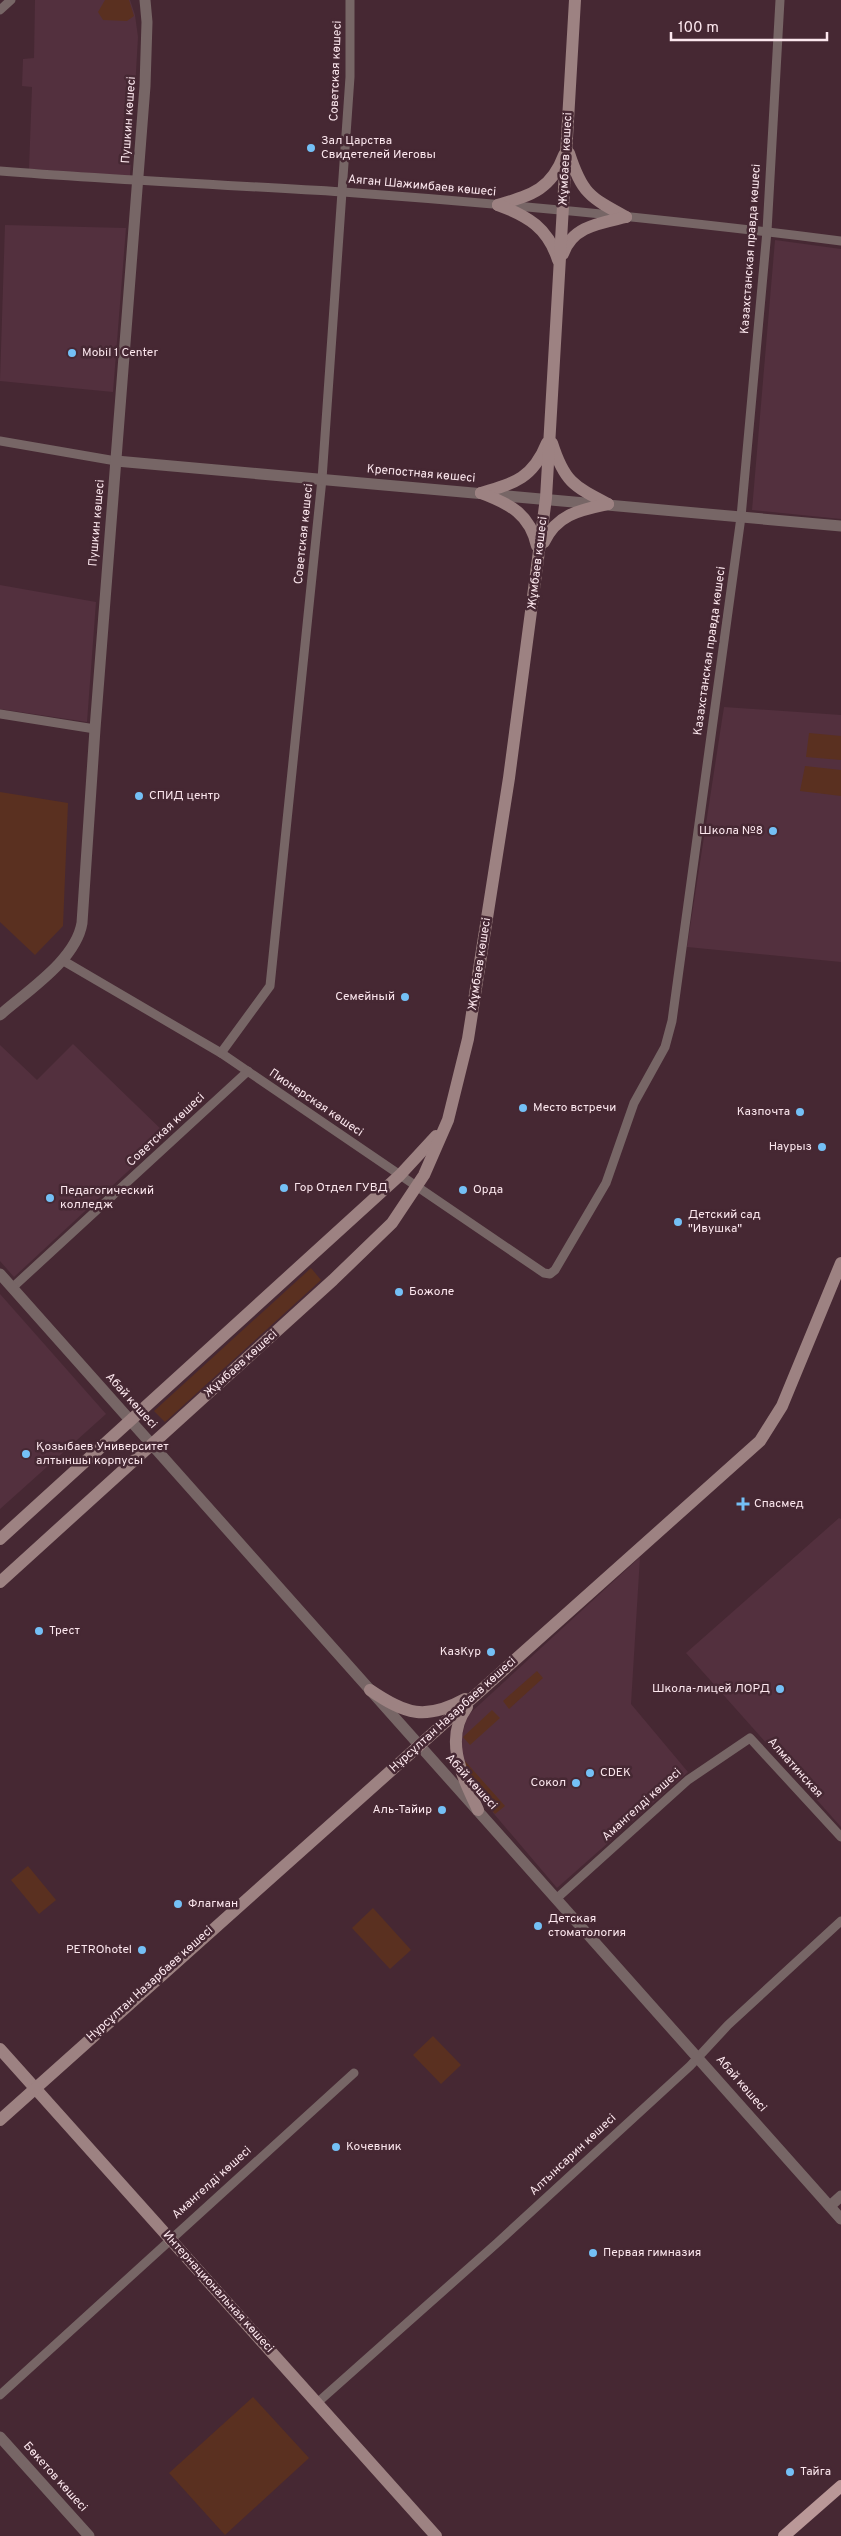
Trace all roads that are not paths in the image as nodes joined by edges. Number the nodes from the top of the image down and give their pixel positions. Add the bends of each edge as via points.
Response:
1 (11, 0) edge
2 (145, 0) edge
3 (350, 0) edge
4 (575, 0) edge
5 (780, 0) edge
6 (0, 10) edge
7 (567, 146) junction
8 (0, 171) edge
9 (138, 182) junction
10 (342, 192) junction
11 (498, 205) junction
12 (563, 210) junction
13 (626, 217) junction
14 (767, 231) junction
15 (841, 241) edge
16 (560, 268) junction
17 (550, 434) junction
18 (0, 441) edge
19 (116, 461) junction
20 (322, 479) junction
21 (481, 493) junction
22 (546, 498) junction
23 (608, 504) junction
24 (741, 517) junction
25 (841, 526) edge
26 (539, 553) junction
27 (0, 714) edge
28 (95, 729) junction
29 (62, 960) junction
30 (0, 1015) edge
31 (221, 1053) junction
32 (248, 1071) junction
33 (448, 1120) junction
34 (400, 1175) junction
35 (417, 1187) junction
36 (841, 1263) edge
37 (0, 1274) edge
38 (550, 1274) joint
39 (12, 1288) junction
40 (130, 1421) junction
41 (151, 1445) junction
42 (0, 1539) edge
43 (0, 1582) edge
44 (484, 1687) junction
45 (370, 1690) junction
46 (750, 1738) joint
47 (419, 1746) junction
48 (478, 1810) junction
49 (841, 1838) edge
50 (556, 1898) junction
51 (841, 1921) edge
52 (0, 2049) edge
53 (698, 2055) junction
54 (354, 2073) dead end
55 (36, 2088) junction
56 (0, 2120) edge
57 (841, 2196) edge
58 (830, 2206) junction
59 (841, 2219) edge
60 (170, 2239) junction
61 (0, 2395) edge
62 (316, 2403) junction
63 (0, 2437) edge
64 (841, 2486) edge
65 (89, 2536) edge
66 (436, 2536) edge
67 (784, 2536) edge

1 - 6 street
2 - 9 street, Пушкин көшесі via 147,46
3 - 10 street, Советская көшесі via 350,77
4 - 7 main road, Жұмбаев көшесі
5 - 14 street, Казахстанская правда көшесі
7 - 11 main road via 546,185 530,195
7 - 12 main road, Жұмбаев көшесі
7 - 13 main road via 585,190
8 - 9 street, Аяган Шажимбаев көшесі
9 - 10 street, Аяган Шажимбаев көшесі
9 - 19 street, Пушкин көшесі
10 - 11 street, Аяган Шажимбаев көшесі
10 - 20 street, Советская көшесі
11 - 12 street, Аяган Шажимбаев көшесі
11 - 16 main road via 523,214 541,228
12 - 13 street, Аяган Шажимбаев көшесі
12 - 16 main road, Жұмбаев көшесі
13 - 14 street, Аяган Шажимбаев көшесі
13 - 16 main road via 576,233 566,246
14 - 15 street, Аяган Шажимбаев көшесі
14 - 24 street, Казахстанская правда көшесі
16 - 17 main road, Жұмбаев көшесі
17 - 21 main road via 543,453 529,473 513,483
17 - 22 main road, Жұмбаев көшесі
17 - 23 main road via 567,479
18 - 19 street, Крепостная көшесі
19 - 20 street, Крепостная көшесі
19 - 28 street, Пушкин көшесі
20 - 21 street, Крепостная көшесі
20 - 31 street, Советская көшесі via 270,986
21 - 22 street, Крепостная көшесі
21 - 26 main road via 506,502 524,516 534,534
22 - 23 street, Крепостная көшесі
22 - 26 main road, Жұмбаев көшесі
23 - 24 street, Крепостная көшесі
23 - 26 main road via 559,520 548,532
24 - 25 street, Крепостная көшесі
24 - 38 street, Казахстанская правда көшесі via 671,1028 665,1047 634,1103 606,1183
26 - 33 main road, Жұмбаев көшесі via 509,778 468,1039
27 - 28 street
28 - 29 street, Пушкин көшесі via 82,923 75,945
29 - 30 street, Пушкин көшесі
29 - 31 street, Пионерская көшесі
31 - 32 street, Пионерская көшесі
32 - 34 street, Пионерская көшесі
32 - 39 street, Советская көшесі
33 - 34 main road, Жұмбаев көшесі via 431,1144
33 - 35 main road, Жұмбаев көшесі
34 - 35 street, Пионерская көшесі
34 - 40 main road, Жұмбаев көшесі
35 - 38 street, Пионерская көшесі
35 - 41 main road, Жұмбаев көшесі via 386,1229
36 - 44 main road, Нұрсұлтан Назарбаев көшесі via 782,1406 760,1441
37 - 39 street, Абай көшесі
39 - 40 street, Абай көшесі
40 - 41 street, Абай көшесі
40 - 42 main road, Жұмбаев көшесі
41 - 43 main road, Жұмбаев көшесі
41 - 45 street, Абай көшесі
44 - 45 main road via 450,1706 417,1712 399,1709
44 - 47 main road, Нұрсұлтан Назарбаев көшесі
44 - 48 main road via 465,1710 455,1740 464,1778
45 - 47 street, Абай көшесі
46 - 49 street, Алматинская
46 - 50 street, Амангелді көшесі via 688,1780
47 - 48 street, Абай көшесі
47 - 55 main road, Нұрсұлтан Назарбаев көшесі
48 - 50 street, Абай көшесі
50 - 53 street, Абай көшесі
51 - 53 street, Алтынсарин көшесі
52 - 55 main road, Интернациональная көшесі
53 - 58 street, Абай көшесі
53 - 62 street, Алтынсарин көшесі via 690,2066 496,2243
54 - 60 street, Амангелді көшесі
55 - 56 main road, Нұрсұлтан Назарбаев көшесі
55 - 60 main road, Интернациональная көшесі
57 - 58 street
58 - 59 street, Абай көшесі
60 - 61 street, Амангелді көшесі
60 - 62 main road, Интернациональная көшесі
62 - 66 main road, Интернациональная көшесі
63 - 65 street, Бөкетов көшесі
64 - 67 main road

